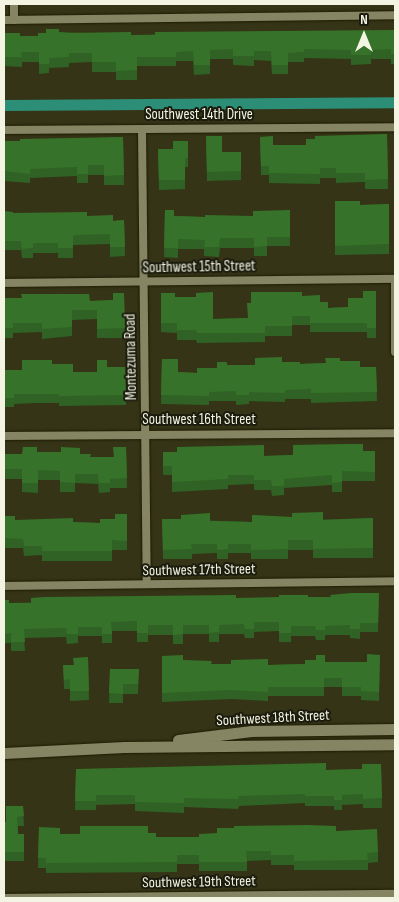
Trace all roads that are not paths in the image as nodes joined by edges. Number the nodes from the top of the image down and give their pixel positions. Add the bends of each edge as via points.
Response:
1 (14, 4) edge
2 (395, 15) edge
3 (4, 20) edge
4 (14, 20) junction
5 (395, 127) edge
6 (4, 130) edge
7 (142, 130) junction
8 (395, 279) edge
9 (144, 281) junction
10 (4, 283) edge
11 (395, 352) edge
12 (395, 432) edge
13 (145, 435) junction
14 (4, 436) edge
15 (395, 582) edge
16 (147, 584) junction
17 (4, 586) edge
18 (395, 729) edge
19 (395, 744) edge
20 (124, 747) junction
21 (4, 752) edge
22 (395, 894) edge
23 (150, 897) edge
24 (4, 898) edge

1 - 4 street
2 - 4 street
3 - 4 street
5 - 7 street, Southwest 14th Drive
6 - 7 street, Southwest 14th Drive
7 - 9 street, Montezuma Road
8 - 9 street, Southwest 15th Street
8 - 11 street
9 - 10 street, Southwest 15th Street
9 - 13 street, Montezuma Road
12 - 13 street, Southwest 16th Street
13 - 14 street, Southwest 16th Street
13 - 16 street, Montezuma Road
15 - 16 street, Southwest 17th Street
16 - 17 street, Southwest 17th Street
18 - 20 main road, Southwest 18th Street via 251,731
19 - 20 main road, Southwest 18th Street
20 - 21 main road, Southwest 18th Street
22 - 23 street, Southwest 19th Street
23 - 24 street, Southwest 19th Street

